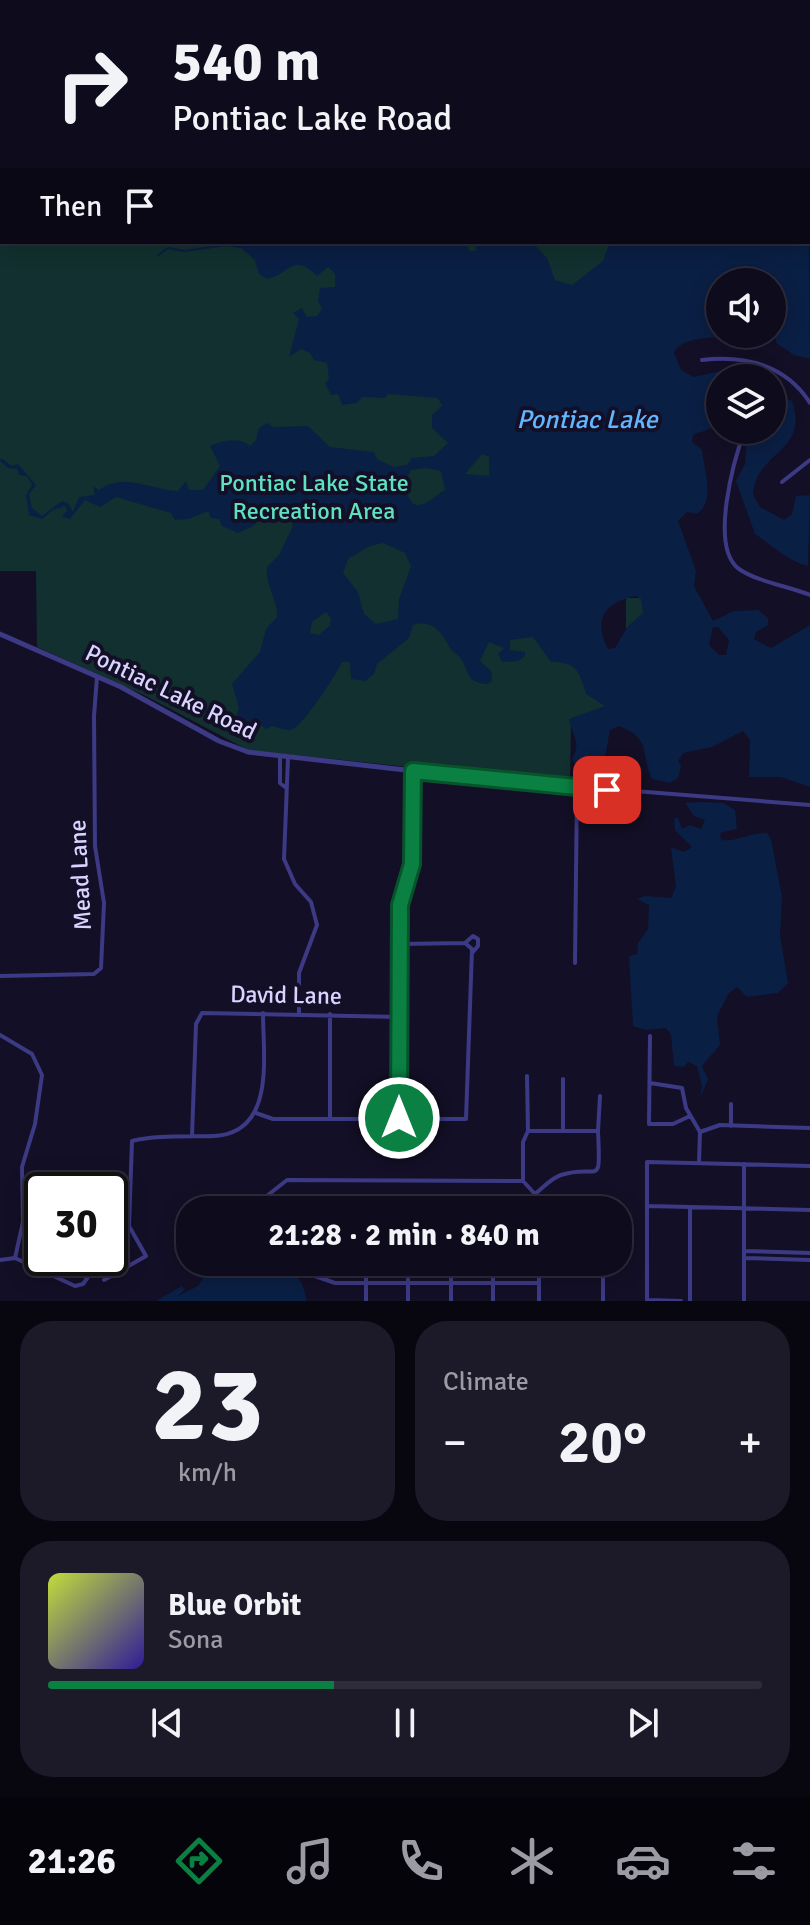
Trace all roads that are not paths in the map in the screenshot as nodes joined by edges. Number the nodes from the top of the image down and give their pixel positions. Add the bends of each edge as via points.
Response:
1 (702, 360) dead end
2 (810, 403) edge
3 (742, 444) edge
4 (810, 460) edge
5 (782, 482) dead end
6 (810, 595) edge
7 (0, 634) edge
8 (97, 677) junction
9 (280, 757) junction
10 (288, 758) junction
11 (413, 771) junction
12 (484, 779) joint
13 (285, 787) junction
14 (577, 787) junction
15 (810, 805) edge
16 (465, 943) junction
17 (400, 944) junction
18 (473, 952) junction
19 (575, 963) dead end
20 (0, 976) edge
21 (263, 1013) junction
22 (299, 1013) junction
23 (330, 1014) junction
24 (400, 1017) junction
25 (0, 1035) edge
26 (650, 1036) dead end
27 (527, 1076) dead end
28 (563, 1079) dead end
29 (650, 1083) junction
30 (600, 1096) dead end
31 (731, 1104) dead end
32 (256, 1113) junction
33 (690, 1116) junction
34 (399, 1118) junction
35 (330, 1119) junction
36 (731, 1126) junction
37 (810, 1128) edge
38 (563, 1129) junction
39 (528, 1131) junction
40 (598, 1131) junction
41 (700, 1132) junction
42 (192, 1136) junction
43 (699, 1163) junction
44 (744, 1164) junction
45 (810, 1166) edge
46 (523, 1181) junction
47 (535, 1194) joint
48 (268, 1196) edge
49 (647, 1206) junction
50 (690, 1208) junction
51 (744, 1209) junction
52 (810, 1210) edge
53 (744, 1251) junction
54 (789, 1252) junction
55 (810, 1253) edge
56 (15, 1258) junction
57 (744, 1258) junction
58 (790, 1259) junction
59 (0, 1260) edge
60 (810, 1260) edge
61 (315, 1276) edge
62 (366, 1276) edge
63 (408, 1276) edge
64 (451, 1276) edge
65 (493, 1276) edge
66 (539, 1276) edge
67 (603, 1276) edge
68 (88, 1277) dead end
69 (104, 1280) dead end
70 (366, 1283) junction
71 (408, 1283) junction
72 (451, 1283) junction
73 (493, 1283) junction
74 (539, 1283) junction
75 (647, 1300) edge
76 (366, 1301) edge
77 (408, 1301) edge
78 (451, 1301) edge
79 (493, 1301) edge
80 (539, 1301) edge
81 (603, 1301) edge
82 (681, 1301) edge
83 (690, 1301) edge
84 (744, 1301) edge

1 - 2 street via 732,357 761,365 790,378
3 - 6 street via 726,514 728,554 740,569
4 - 5 street
7 - 8 street, Pontiac Lake Road
8 - 9 street, Pontiac Lake Road via 231,747
8 - 20 street, Mead Lane via 95,846 104,903 101,968 94,974
9 - 10 street, Pontiac Lake Road
9 - 13 street via 280,783
10 - 11 street, Pontiac Lake Road
10 - 13 street
11 - 12 street, Pontiac Lake Road
11 - 17 street via 412,864 401,897
12 - 14 street, Pontiac Lake Road
13 - 22 street via 286,868 311,902 317,925 299,973
14 - 15 street, Pontiac Lake Road
14 - 19 street
16 - 17 street
16 - 18 street
16 - 18 street via 470,937 478,939
17 - 24 street
18 - 34 street via 468,1116 461,1121
21 - 22 street, David Lane
21 - 32 street via 262,1091
21 - 42 street, David Lane via 199,1015
22 - 23 street, David Lane
23 - 24 street, David Lane
23 - 35 street
24 - 34 street
25 - 56 street via 32,1054 42,1075 22,1167 23,1222
26 - 29 street
27 - 39 street
28 - 38 street
29 - 33 street via 679,1085
29 - 33 street via 649,1124 673,1124
30 - 40 street
31 - 36 street
32 - 35 street via 273,1119
32 - 42 street via 237,1130
33 - 41 street
34 - 35 street
36 - 37 street
36 - 41 street
38 - 39 street
38 - 40 street
39 - 46 street
40 - 47 street via 597,1171 564,1174
41 - 43 street
42 - 69 street via 132,1142 129,1226 146,1256
43 - 44 street
43 - 49 street via 647,1162
44 - 45 street
44 - 51 street
46 - 47 street
46 - 48 street via 287,1180
49 - 50 street
49 - 75 street
50 - 51 street
50 - 83 street
51 - 52 street
51 - 53 street
53 - 54 street
53 - 57 street
54 - 55 street
54 - 58 street
56 - 59 street
56 - 68 street via 75,1286
57 - 58 street
57 - 84 street
58 - 60 street
61 - 70 street
62 - 70 street
63 - 71 street
64 - 72 street
65 - 73 street
66 - 74 street
67 - 81 street
70 - 71 street
70 - 76 street
71 - 72 street
71 - 77 street
72 - 73 street
72 - 78 street
73 - 74 street
73 - 79 street
74 - 80 street
75 - 82 street

